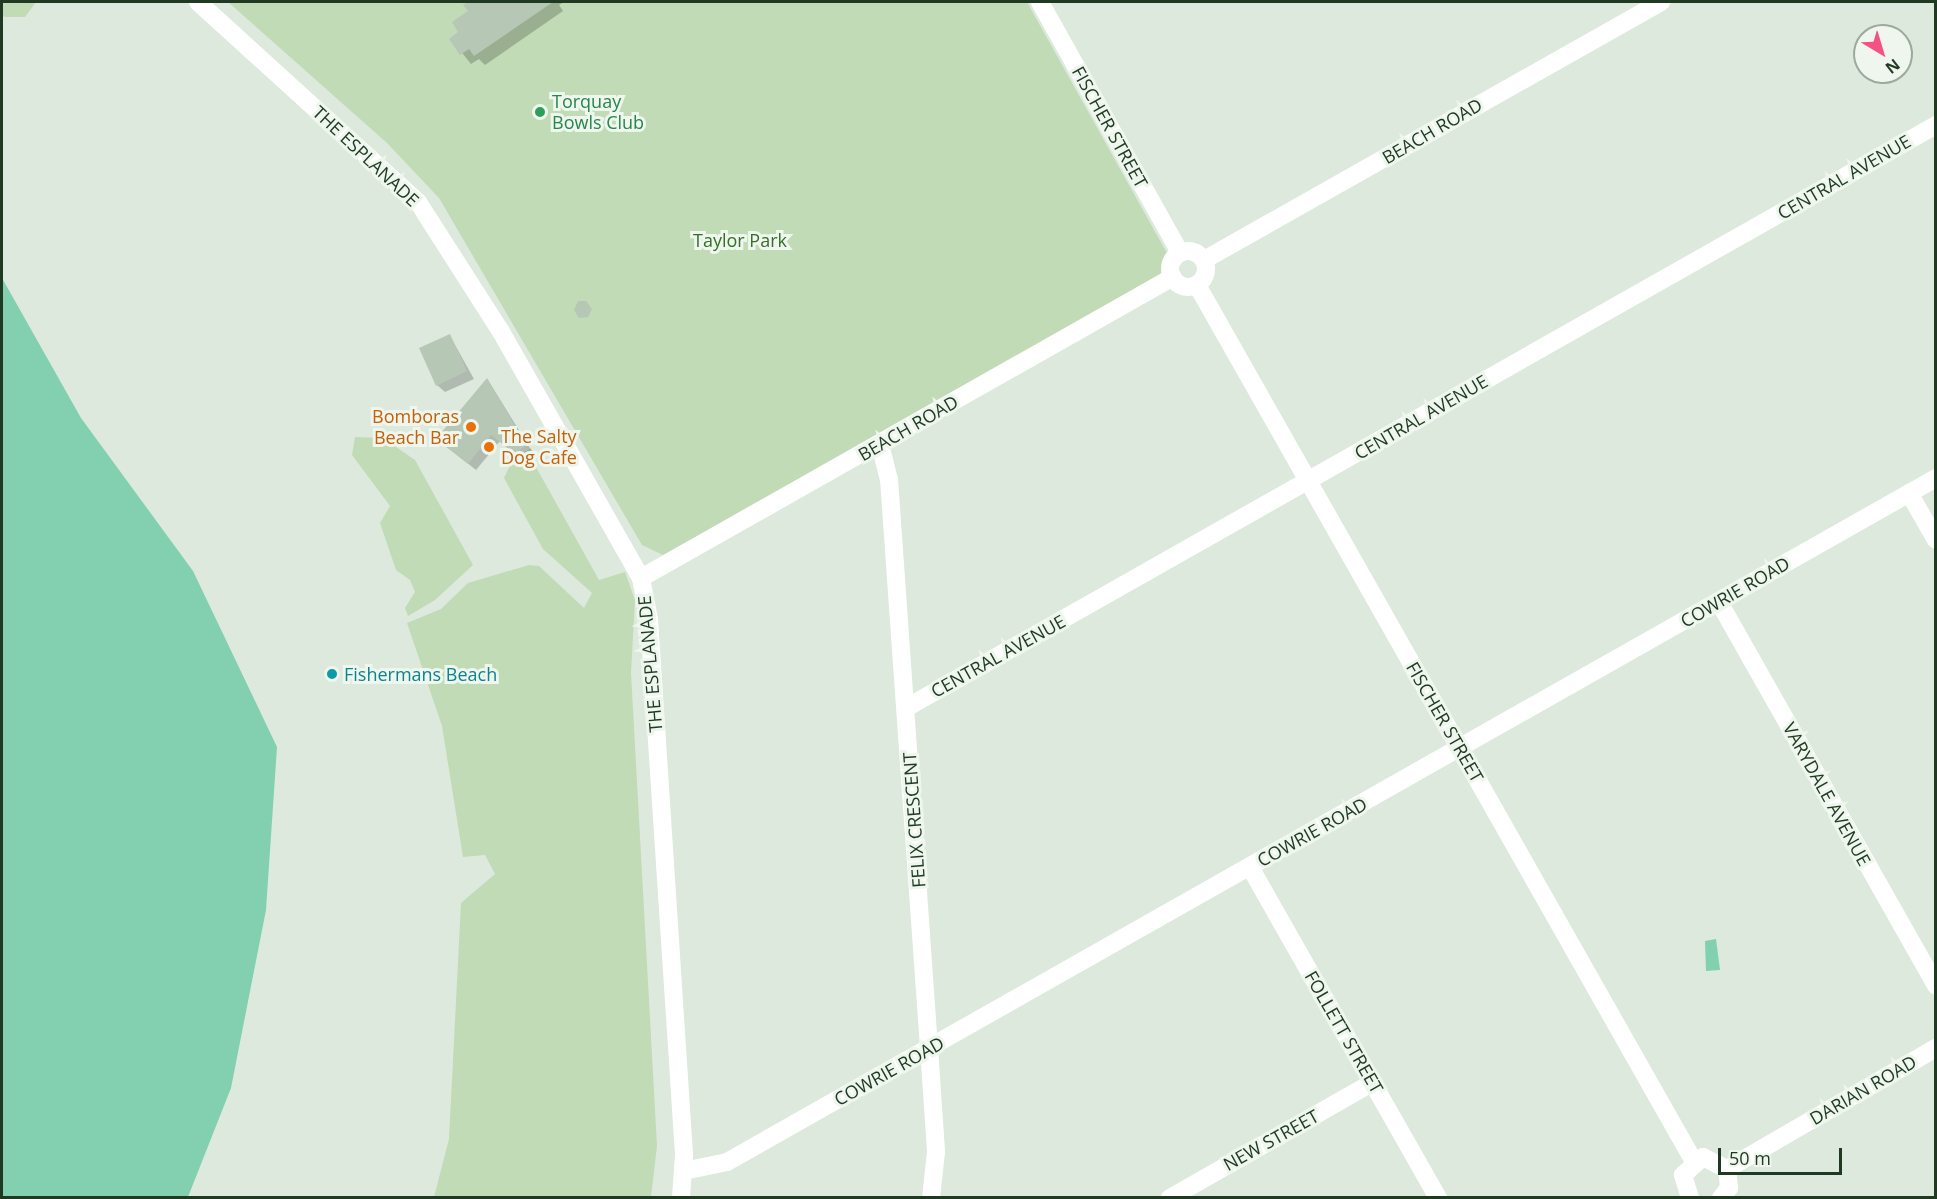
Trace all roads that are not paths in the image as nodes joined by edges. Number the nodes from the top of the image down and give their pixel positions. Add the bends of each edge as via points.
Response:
1 (198, 2) edge
2 (1040, 2) edge
3 (1661, 2) edge
4 (1935, 125) edge
5 (1180, 253) junction
6 (1204, 260) junction
7 (1173, 277) junction
8 (1197, 285) junction
9 (880, 444) junction
10 (1935, 478) edge
11 (1308, 481) junction
12 (1909, 493) junction
13 (1935, 540) edge
14 (641, 578) junction
15 (1719, 602) junction
16 (906, 708) junction
17 (1460, 748) junction
18 (1250, 867) junction
19 (1935, 986) edge
20 (929, 1048) junction
21 (1935, 1048) edge
22 (1372, 1083) junction
23 (1693, 1160) junction
24 (1727, 1169) junction
25 (684, 1171) junction
26 (1684, 1196) edge
27 (681, 1197) edge
28 (931, 1197) edge
29 (1170, 1197) edge
30 (1438, 1197) edge
31 (1721, 1197) edge

1 - 14 street, THE ESPLANADE via 425,212
2 - 5 street, FISCHER STREET
3 - 6 street, BEACH ROAD
4 - 11 street, CENTRAL AVENUE
5 - 6 street via 1193,251
5 - 7 street via 1171,264
6 - 8 street via 1205,273
7 - 8 street via 1183,286
7 - 9 street, BEACH ROAD
8 - 11 street, FISCHER STREET
9 - 14 street, BEACH ROAD
9 - 16 street, FELIX CRESCENT via 889,479
10 - 12 street, COWRIE ROAD
11 - 16 street, CENTRAL AVENUE
11 - 17 street, FISCHER STREET
12 - 13 street
12 - 15 street, COWRIE ROAD
14 - 25 street, THE ESPLANADE via 649,619
15 - 17 street, COWRIE ROAD
15 - 19 street, VARYDALE AVENUE
16 - 20 street, FELIX CRESCENT
17 - 18 street, COWRIE ROAD
17 - 23 street, FISCHER STREET
18 - 20 street, COWRIE ROAD
18 - 22 street, FOLLETT STREET
20 - 25 street, COWRIE ROAD via 727,1162
20 - 28 street, FELIX CRESCENT via 936,1152
21 - 24 street, DARIAN ROAD
22 - 29 street, NEW STREET
22 - 30 street, FOLLETT STREET
23 - 24 street via 1712,1157
23 - 26 street via 1683,1175
24 - 31 street via 1729,1188
25 - 27 street, THE ESPLANADE

